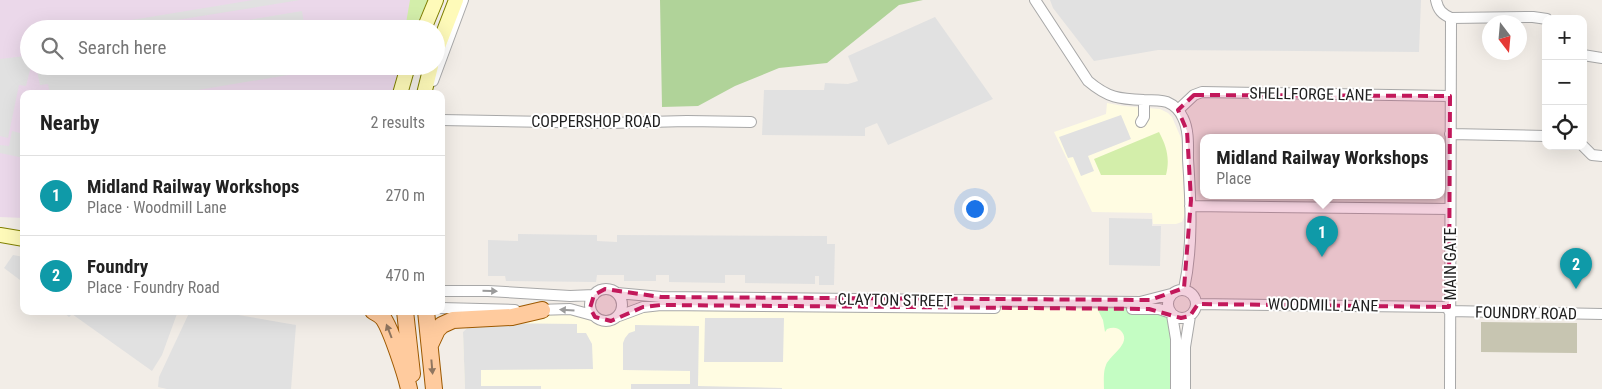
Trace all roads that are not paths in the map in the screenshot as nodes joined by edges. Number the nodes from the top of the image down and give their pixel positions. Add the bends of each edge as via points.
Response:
1 (436, 0) edge
2 (456, 0) edge
3 (463, 0) edge
4 (1035, 0) edge
5 (1436, 0) edge
6 (1451, 18) junction
7 (1542, 18) edge
8 (428, 20) edge
9 (445, 29) edge
10 (445, 48) edge
11 (1587, 56) edge
12 (1602, 58) edge
13 (405, 75) edge
14 (429, 75) edge
15 (435, 75) edge
16 (401, 90) edge
17 (425, 90) edge
18 (431, 90) edge
19 (1450, 96) junction
20 (1144, 100) junction
21 (1178, 110) junction
22 (445, 119) edge
23 (751, 122) dead end
24 (1141, 122) dead end
25 (1450, 134) junction
26 (1542, 136) edge
27 (1587, 150) edge
28 (1602, 156) edge
29 (1190, 206) junction
30 (1450, 209) junction
31 (0, 235) edge
32 (20, 238) edge
33 (1184, 289) junction
34 (445, 291) edge
35 (617, 293) junction
36 (1171, 294) junction
37 (594, 295) junction
38 (1196, 304) junction
39 (445, 308) edge
40 (1449, 309) junction
41 (542, 310) junction
42 (1172, 314) junction
43 (1602, 314) edge
44 (379, 315) edge
45 (405, 315) edge
46 (426, 315) edge
47 (592, 315) junction
48 (618, 316) junction
49 (1190, 316) junction
50 (430, 345) junction
51 (409, 389) edge
52 (413, 389) edge
53 (434, 389) edge
54 (1176, 389) edge
55 (1185, 389) edge
56 (1450, 389) edge

1 - 8 main road
2 - 9 main road
3 - 10 street
4 - 20 street via 1088,81 1111,97
5 - 6 street via 1442,14
6 - 7 street
6 - 19 street, MAIN GATE
11 - 12 street
13 - 16 main road
14 - 17 main road
15 - 18 street
19 - 21 street, SHELLFORGE LANE via 1202,92
19 - 25 street, MAIN GATE
20 - 21 street via 1168,103
20 - 24 street
21 - 29 street via 1187,131
22 - 23 street, COPPERSHOP ROAD
25 - 26 street
25 - 30 street, MAIN GATE
27 - 28 street
29 - 30 street
29 - 33 street
30 - 40 street, MAIN GATE
31 - 32 main road
33 - 36 street
33 - 38 street via 1194,296
34 -> 37 street
35 - 36 street, CLAYTON STREET via 661,297 1140,302
35 - 37 street via 605,289
35 - 48 street via 622,307
36 - 42 street via 1168,301
37 - 47 street via 590,304
38 - 40 street, WOODMILL LANE
38 - 49 street
39 - 41 street
40 - 43 street, FOUNDRY ROAD
40 - 56 street, MAIN GATE
47 -> 41 street via 570,309
41 - 50 main road via 512,317 453,320 437,330
42 - 48 street, CLAYTON STREET via 1149,309 661,306 643,307
42 - 49 street via 1181,318
42 - 54 street via 1176,339
51 -> 44 main road via 387,325
45 - 52 main road
46 - 50 main road
47 - 48 street via 606,322
49 - 55 street via 1185,347
50 -> 53 main road

